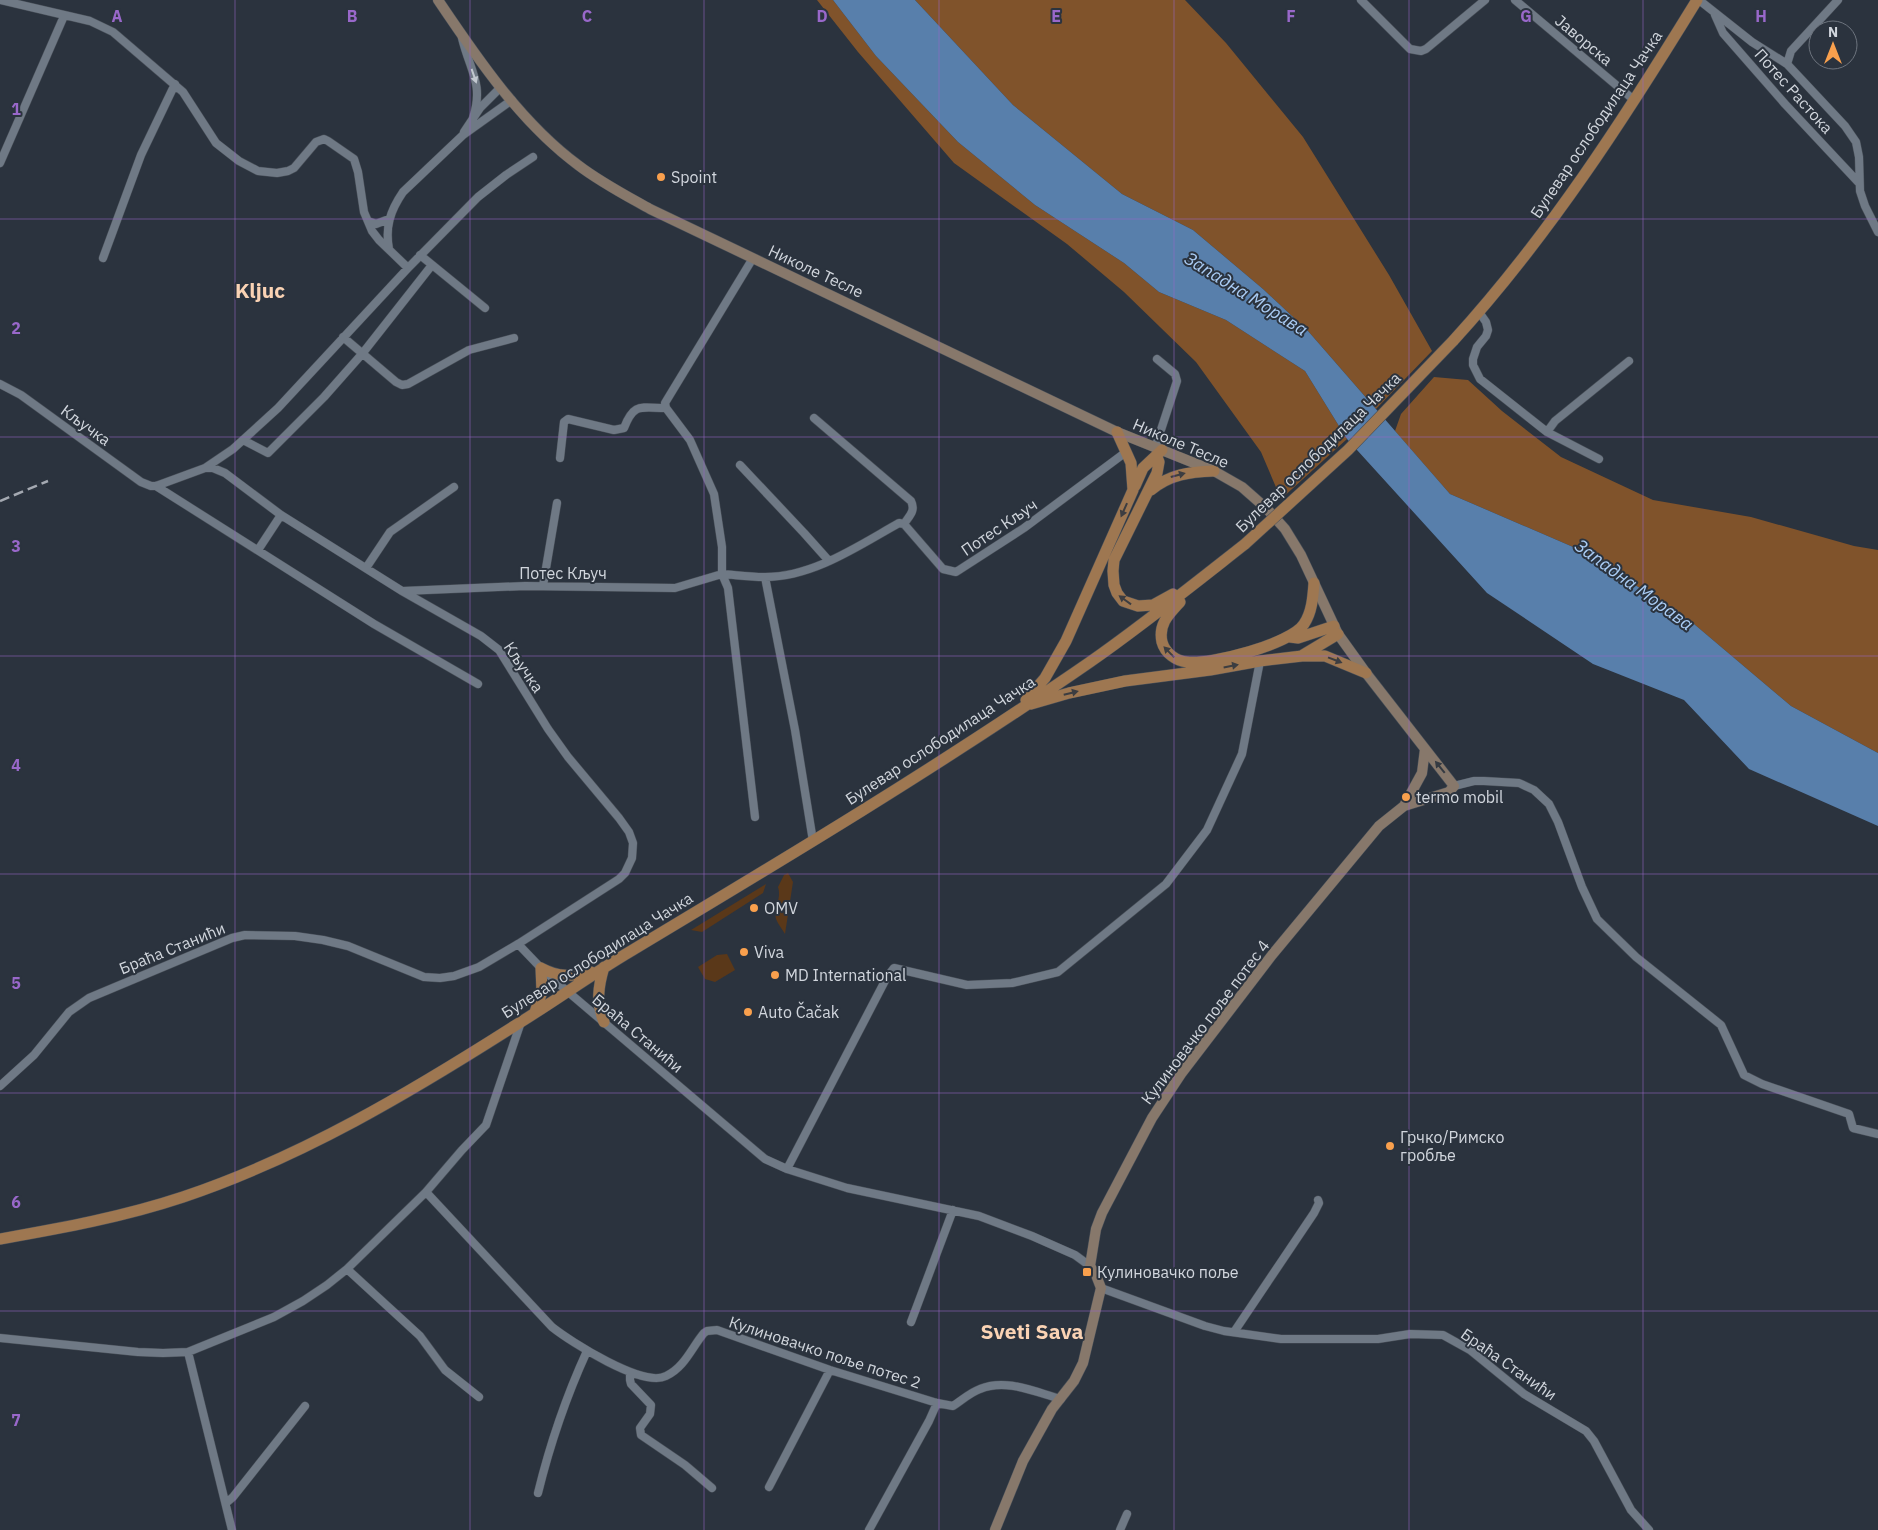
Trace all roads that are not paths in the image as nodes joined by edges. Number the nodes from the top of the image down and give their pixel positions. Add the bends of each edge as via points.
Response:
1 (0, 0) edge
2 (438, 0) edge
3 (1361, 0) edge
4 (1484, 0) edge
5 (1515, 0) edge
6 (1698, 0) edge
7 (1838, 0) edge
8 (1714, 13) junction
9 (64, 16) junction
10 (461, 35) junction
11 (1787, 64) junction
12 (175, 84) junction
13 (501, 88) junction
14 (512, 100) junction
15 (1634, 100) junction
16 (473, 118) junction
17 (462, 135) junction
18 (533, 158) dead end
19 (0, 163) edge
20 (1860, 183) junction
21 (389, 219) junction
22 (368, 221) junction
23 (1878, 232) edge
24 (389, 249) junction
25 (420, 255) junction
26 (102, 258) dead end
27 (753, 258) junction
28 (432, 265) junction
29 (408, 268) junction
30 (485, 308) dead end
31 (1479, 312) junction
32 (343, 337) junction
33 (514, 338) dead end
34 (362, 354) junction
35 (1157, 359) dead end
36 (1630, 361) dead end
37 (0, 384) edge
38 (666, 408) junction
39 (814, 418) dead end
40 (1117, 432) junction
41 (1546, 432) junction
42 (243, 440) junction
43 (1126, 452) junction
44 (1158, 452) junction
45 (560, 458) dead end
46 (1599, 459) dead end
47 (740, 465) dead end
48 (205, 468) junction
49 (1214, 471) junction
50 (156, 486) junction
51 (454, 488) dead end
52 (1133, 490) junction
53 (1148, 493) junction
54 (557, 503) dead end
55 (281, 515) junction
56 (904, 524) junction
57 (258, 550) junction
58 (829, 561) junction
59 (366, 568) junction
60 (722, 574) junction
61 (765, 577) junction
62 (1314, 583) junction
63 (543, 586) junction
64 (1186, 590) junction
65 (402, 591) junction
66 (1336, 630) junction
67 (1287, 637) junction
68 (1302, 656) junction
69 (1260, 661) junction
70 (1366, 673) junction
71 (478, 684) dead end
72 (1024, 706) junction
73 (1425, 749) junction
74 (1454, 786) junction
75 (1404, 806) junction
76 (755, 817) dead end
77 (813, 841) junction
78 (518, 944) junction
79 (604, 967) junction
80 (540, 968) junction
81 (567, 991) junction
82 (534, 1013) junction
83 (521, 1022) junction
84 (604, 1022) junction
85 (0, 1086) edge
86 (1878, 1134) edge
87 (787, 1169) junction
88 (426, 1192) junction
89 (1318, 1200) dead end
90 (953, 1210) junction
91 (0, 1239) edge
92 (1090, 1266) junction
93 (347, 1269) junction
94 (1101, 1288) junction
95 (911, 1322) dead end
96 (1234, 1332) junction
97 (0, 1338) edge
98 (586, 1351) junction
99 (188, 1352) junction
100 (830, 1370) junction
101 (630, 1372) junction
102 (479, 1397) dead end
103 (1061, 1399) junction
104 (936, 1403) junction
105 (305, 1406) dead end
106 (769, 1487) dead end
107 (712, 1488) dead end
108 (538, 1493) dead end
109 (226, 1503) junction
110 (1127, 1514) dead end
111 (232, 1530) edge
112 (869, 1530) edge
113 (995, 1530) edge
114 (1120, 1530) edge
115 (1649, 1530) edge

1 - 9 street
2 - 10 street, Николе Тесле
3 - 4 street via 1410,49 1421,51
5 - 15 street, Јаворска
6 - 8 street, Потес Растока
6 - 15 main road, Булевар ослободилаца Чачка
7 - 11 street, Потес Растока via 1791,51
8 - 11 street, Потес Растока
8 - 20 street, Потес Растока via 1723,32
9 - 12 street via 113,32
9 - 19 street
10 - 13 street, Николе Тесле
10 -> 16 street via 477,87 478,103
11 - 20 street, Потес Растока via 1856,142
12 - 22 street via 216,143 258,171 288,171 316,142 324,140 350,155 356,163
12 - 26 street via 141,155
13 - 14 street, Николе Тесле
13 - 16 street
14 - 17 street
14 - 27 street, Николе Тесле via 548,139 601,181 650,209
15 - 31 main road, Булевар ослободилаца Чачка via 1570,196
16 - 17 street
17 - 21 street via 403,192
18 - 25 street via 478,197
20 - 23 street, Потес Растока via 1865,206
21 - 22 street via 376,224
21 - 24 street
22 - 24 street via 378,240
24 - 29 street
25 - 28 street
25 - 29 street
27 - 38 street via 665,403
27 - 40 street, Николе Тесле
28 - 30 street
28 - 34 street
29 - 32 street
31 - 41 street via 1488,330 1475,353 1473,364 1477,375
31 - 64 main road, Булевар ослободилаца Чачка, bridge via 1364,435 1296,500
32 - 34 street
32 - 42 street via 278,408
33 - 34 street via 468,350 402,385
34 - 42 street via 268,453
35 - 44 street via 1175,374 1177,381
36 - 41 street via 1555,421
37 - 50 street, Кључка via 21,395 141,482
38 - 45 street via 637,408 632,411 624,428 614,430 568,419 564,422
38 - 60 street via 690,440 714,494 722,547
39 - 56 street via 911,501 913,510
40 - 43 main road
40 - 44 street, Николе Тесле
41 - 46 street
42 - 48 street
43 - 52 main road via 1132,468
43 - 56 street, Потес Кључ via 1024,528 956,572 943,569
44 - 49 street, Николе Тесле
44 - 52 main road via 1144,468
44 - 53 main road via 1157,472
47 - 58 street
48 - 50 street
48 - 55 street, Кључка via 225,473
53 -> 49 main road via 1170,477
49 - 62 street, Николе Тесле via 1242,487 1285,529
50 - 57 street, Кључка
51 - 59 street via 390,532
52 -> 72 main road via 1066,641
64 -> 53 main road via 1143,607 1124,601 1115,589 1114,560
54 - 63 street
55 - 57 street
55 - 59 street, Кључка
56 - 58 street, Потес Кључ via 899,523
57 - 71 street, Кључка via 374,624
58 - 61 street, Потес Кључ via 789,574
59 - 65 street, Кључка
60 - 61 street, Потес Кључ
60 - 63 street, Потес Кључ via 675,588
60 - 76 street via 728,588
61 - 77 street
62 - 66 street
62 - 67 main road via 1308,617 1296,632
63 - 65 street, Потес Кључ
67 -> 64 main road via 1216,659 1195,662 1176,659 1164,648 1161,630 1165,618
64 - 72 main road, Булевар ослободилаца Чачка
65 - 78 street, Кључка via 481,636 499,650 568,758 619,818 633,842 632,858 619,879
66 - 67 main road via 1298,638
66 - 68 main road
66 - 70 street
68 - 69 main road
68 -> 70 main road via 1324,656
72 -> 69 main road via 1125,681
69 - 87 street via 1242,754 1207,830 1166,884 1058,972 1012,983 967,985 894,968
70 - 73 street
72 - 77 main road, Булевар ослободилаца Чачка
74 -> 73 street
73 - 75 street, Кулиновачко поље потес 4 via 1422,773
74 - 75 street, Кулиновачко поље потес 4 via 1449,792
74 - 86 street via 1484,781 1518,783 1534,790 1549,804 1558,822 1597,919 1636,957 1721,1025 1744,1075 1849,1114 1853,1128
75 - 92 street, Кулиновачко поље потес 4 via 1373,833 1272,955 1181,1074 1152,1118 1102,1213
77 - 79 main road, Булевар ослободилаца Чачка
78 - 80 street, Браћа Станићи
78 - 85 street, Браћа Станићи via 479,967 440,978 424,977 348,946 323,940 264,934 232,938 89,998 69,1012 34,1055
79 - 80 main road via 564,976
79 - 81 main road, Булевар ослободилаца Чачка
79 - 84 main road via 598,1003
80 - 81 street, Браћа Станићи
80 - 82 main road via 542,992
81 - 82 main road, Булевар ослободилаца Чачка
81 - 84 street, Браћа Станићи
82 - 83 main road, Булевар ослободилаца Чачка
83 - 88 street via 486,1125
83 - 91 main road, Булевар ослободилаца Чачка via 358,1120 214,1186 110,1218
84 - 87 street, Браћа Станићи via 764,1159
87 - 90 street, Браћа Станићи via 847,1188
88 - 93 street
88 - 98 street, Кулиновачко поље потес 2 via 552,1327
89 - 96 street via 1314,1212
90 - 92 street, Браћа Станићи via 1032,1236 1075,1255
90 - 95 street
92 - 94 street
93 - 99 street via 304,1301 274,1317
93 - 102 street via 420,1336 445,1370
94 - 96 street, Браћа Станићи via 1205,1326
94 - 103 street via 1083,1363
96 - 115 street, Браћа Станићи via 1281,1339 1443,1335 1470,1350 1524,1394 1586,1431 1631,1510
97 - 99 street via 138,1352
98 - 101 street, Кулиновачко поље потес 2
98 - 108 street via 551,1442
99 - 109 street
100 - 101 street, Кулиновачко поље потес 2 via 712,1330 704,1333 683,1363 666,1376 654,1378
100 - 104 street, Кулиновачко поље потес 2
100 - 106 street
101 - 107 street via 631,1384 651,1405 650,1414 640,1428 641,1435 686,1465
103 - 104 street, Кулиновачко поље потес 2 via 1004,1384 979,1389 953,1406
103 - 113 street via 1042,1424 1023,1461
104 - 112 street via 930,1421
105 - 109 street
109 - 111 street
110 - 114 street

